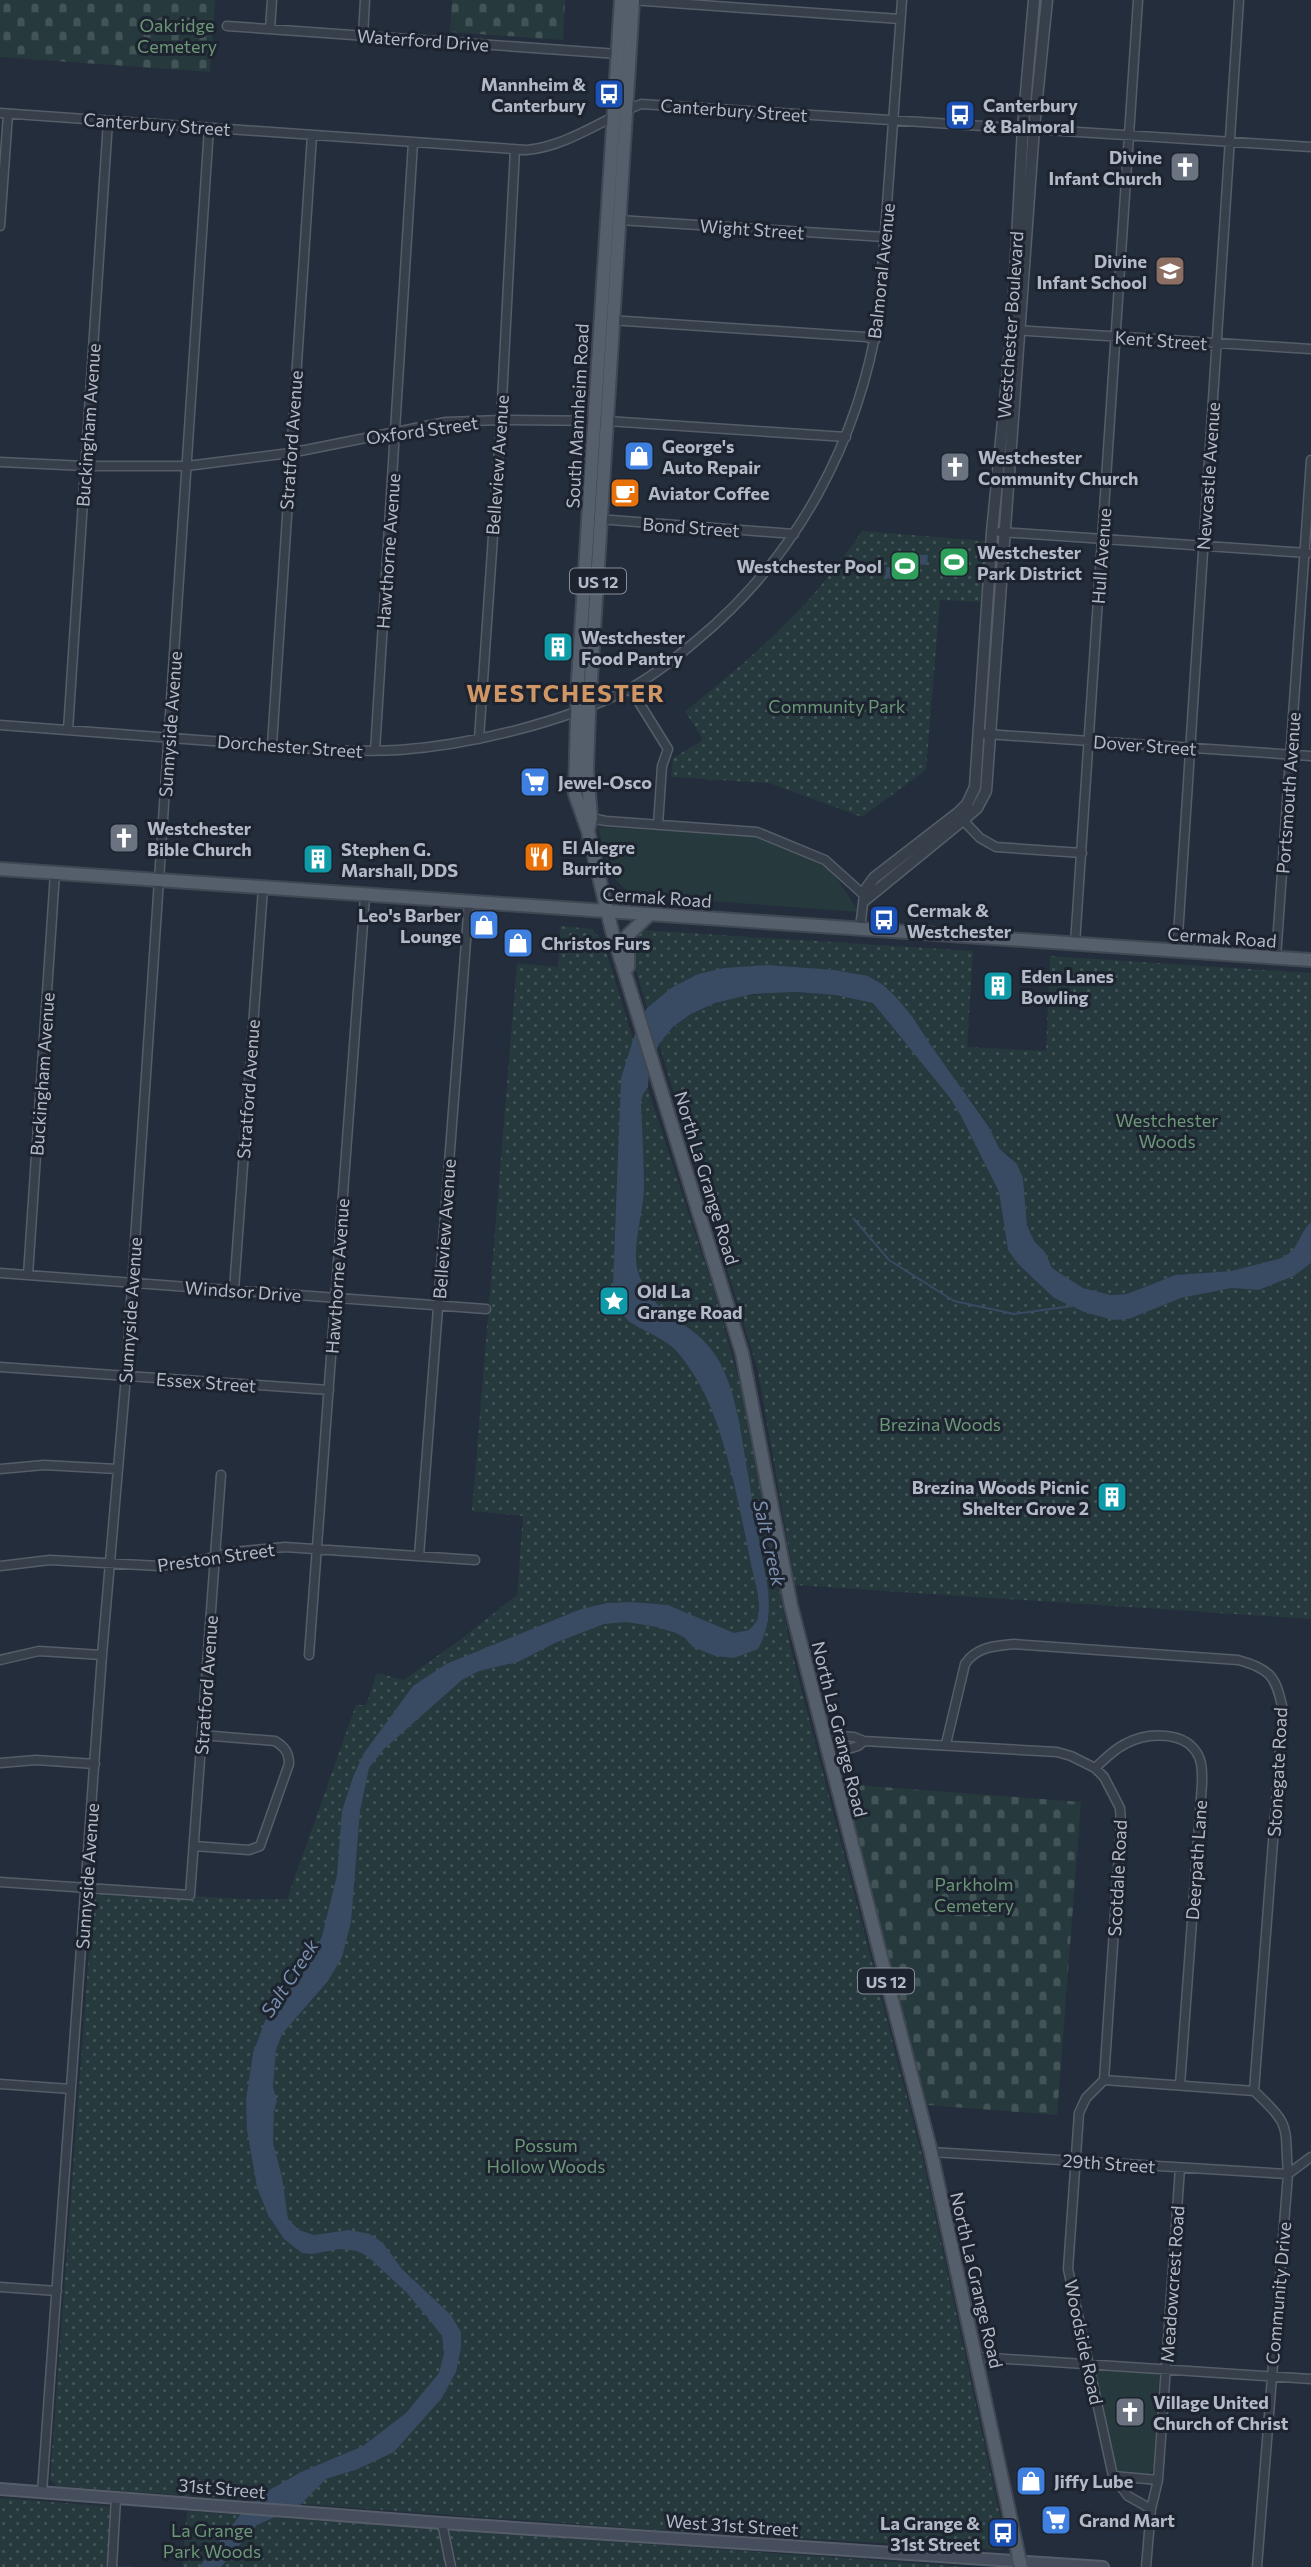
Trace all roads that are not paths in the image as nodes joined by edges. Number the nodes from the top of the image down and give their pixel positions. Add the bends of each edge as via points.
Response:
1 (272, 0) edge
2 (365, 0) edge
3 (623, 0) edge
4 (633, 0) edge
5 (902, 0) edge
6 (1034, 0) edge
7 (1047, 0) edge
8 (1138, 0) edge
9 (1239, 0) edge
10 (900, 19) junction
11 (227, 26) dead end
12 (270, 29) junction
13 (363, 36) junction
14 (618, 54) junction
15 (620, 112) junction
16 (4, 114) edge
17 (894, 120) junction
18 (108, 121) junction
19 (209, 128) junction
20 (1029, 128) junction
21 (312, 135) junction
22 (1128, 135) junction
23 (1230, 141) junction
24 (413, 142) junction
25 (1311, 146) edge
26 (515, 149) junction
27 (619, 220) junction
28 (0, 226) edge
29 (884, 237) junction
30 (600, 319) junction
31 (614, 320) junction
32 (1016, 330) junction
33 (1116, 337) junction
34 (875, 340) junction
35 (1216, 343) junction
36 (1311, 349) edge
37 (501, 420) junction
38 (601, 421) junction
39 (397, 430) junction
40 (846, 437) junction
41 (290, 453) junction
42 (1311, 460) edge
43 (0, 462) edge
44 (85, 466) junction
45 (187, 466) junction
46 (595, 519) junction
47 (998, 532) junction
48 (794, 534) junction
49 (1102, 539) junction
50 (1203, 546) junction
51 (1308, 553) edge
52 (630, 688) junction
53 (589, 705) junction
54 (576, 710) junction
55 (0, 725) edge
56 (68, 730) junction
57 (984, 734) junction
58 (170, 738) junction
59 (479, 739) junction
60 (1089, 741) junction
61 (272, 745) junction
62 (1190, 748) junction
63 (375, 751) junction
64 (1290, 755) junction
65 (1311, 756) edge
66 (960, 817) junction
67 (658, 825) junction
68 (589, 826) junction
69 (1082, 853) junction
70 (0, 869) edge
71 (55, 873) junction
72 (159, 881) junction
73 (262, 888) junction
74 (365, 896) junction
75 (864, 897) junction
76 (469, 902) junction
77 (606, 912) junction
78 (649, 915) junction
79 (860, 928) junction
80 (1075, 944) junction
81 (1177, 951) junction
82 (1276, 958) junction
83 (1311, 960) edge
84 (631, 995) junction
85 (0, 1273) edge
86 (29, 1275) junction
87 (131, 1283) junction
88 (234, 1290) junction
89 (336, 1298) junction
90 (439, 1305) junction
91 (486, 1309) dead end
92 (0, 1367) edge
93 (126, 1376) junction
94 (329, 1390) junction
95 (0, 1469) edge
96 (117, 1469) junction
97 (221, 1475) dead end
98 (317, 1549) junction
99 (215, 1556) junction
100 (419, 1556) junction
101 (475, 1560) dead end
102 (109, 1564) junction
103 (0, 1566) edge
104 (102, 1655) junction
105 (309, 1656) dead end
106 (0, 1660) edge
107 (202, 1735) junction
108 (824, 1735) junction
109 (864, 1741) junction
110 (946, 1744) junction
111 (828, 1755) junction
112 (0, 1763) edge
113 (95, 1764) junction
114 (1096, 1768) junction
115 (194, 1846) junction
116 (0, 1882) edge
117 (87, 1888) junction
118 (1104, 2080) junction
119 (0, 2084) edge
120 (1180, 2085) junction
121 (71, 2089) junction
122 (1254, 2091) junction
123 (931, 2152) junction
124 (1311, 2157) edge
125 (1076, 2161) junction
126 (1180, 2168) junction
127 (1288, 2174) junction
128 (0, 2287) edge
129 (57, 2291) junction
130 (977, 2357) junction
131 (1087, 2363) junction
132 (1166, 2369) junction
133 (1271, 2376) junction
134 (1311, 2379) edge
135 (1113, 2476) junction
136 (1158, 2480) junction
137 (0, 2489) edge
138 (42, 2492) junction
139 (116, 2498) junction
140 (1151, 2509) junction
141 (442, 2523) junction
142 (1021, 2564) edge
143 (112, 2567) edge
144 (451, 2567) edge
145 (1103, 2567) edge
146 (1146, 2567) edge
147 (1256, 2567) edge

1 - 12 street
2 - 13 street
3 - 4 street
3 - 14 main road, South Mannheim Road / US 12
4 - 10 street
4 - 15 main road, South Mannheim Road / US 12
5 - 10 street, Balmoral Avenue
6 - 20 street, Westchester Boulevard
7 - 20 street, Westchester Boulevard
8 - 22 street, Hull Avenue
9 - 23 street, Newcastle Avenue
10 - 17 street, Balmoral Avenue
11 - 12 street, Waterford Drive
12 - 13 street, Waterford Drive
13 - 14 street, Waterford Drive
14 - 15 main road, South Mannheim Road / US 12
15 - 17 street, Canterbury Street via 641,104
15 - 26 street, Canterbury Street via 554,145
15 - 27 main road, South Mannheim Road / US 12
15 - 30 main road, South Mannheim Road / US 12
16 - 18 street, Canterbury Street
16 - 28 street
17 - 20 street, Canterbury Street
17 - 29 street, Balmoral Avenue
18 - 19 street, Canterbury Street
18 - 44 street, Buckingham Avenue
19 - 21 street, Canterbury Street
19 - 45 street, Sunnyside Avenue
20 - 22 street, Canterbury Street
20 - 32 street, Westchester Boulevard
21 - 24 street, Canterbury Street
21 - 41 street, Stratford Avenue
22 - 23 street, Canterbury Street
22 - 33 street, Hull Avenue
23 - 25 street, Canterbury Street
23 - 35 street, Newcastle Avenue
24 - 26 street, Canterbury Street
24 - 39 street, Hawthorne Avenue
26 - 37 street, Belleview Avenue
27 - 29 street, Wight Street
27 - 31 main road, South Mannheim Road / US 12
29 - 34 street, Balmoral Avenue
30 - 31 street
30 - 38 main road, South Mannheim Road / US 12
31 - 34 street
31 - 38 main road, South Mannheim Road / US 12
32 - 33 street, Kent Street
32 - 47 street, Westchester Boulevard
33 - 35 street, Kent Street
33 - 49 street, Hull Avenue
34 - 40 street, Balmoral Avenue
35 - 36 street, Kent Street
35 - 50 street, Newcastle Avenue
37 - 38 street, Oxford Street
37 - 39 street, Oxford Street
37 - 59 street, Belleview Avenue
38 - 40 street, Oxford Street
38 - 46 main road, South Mannheim Road / US 12
39 - 41 street, Oxford Street
39 - 63 street, Hawthorne Avenue
40 - 48 street, Balmoral Avenue
41 - 45 street, Oxford Street
41 - 61 street, Stratford Avenue
42 - 51 street, Portsmouth Avenue
43 - 44 street, Oxford Street
44 - 45 street, Oxford Street
44 - 56 street, Buckingham Avenue
45 - 58 street, Sunnyside Avenue
46 - 48 street, Bond Street
46 - 53 main road, South Mannheim Road / US 12
46 - 54 main road, South Mannheim Road / US 12
47 - 49 street
47 - 57 street, Westchester Boulevard
48 - 52 street, Balmoral Avenue via 731,610 684,651
49 - 50 street
49 - 60 street, Hull Avenue
50 - 51 street
50 - 62 street, Newcastle Avenue
51 - 64 street, Portsmouth Avenue
52 - 53 street, Balmoral Avenue
52 - 67 street via 668,749 662,766
53 - 54 street, Balmoral Avenue
53 - 68 main road, South Mannheim Road / US 12
54 - 59 street, Dorchester Street
54 - 68 main road, South Mannheim Road / US 12 via 575,794
55 - 56 street, Dorchester Street
56 - 58 street, Dorchester Street
57 - 60 street, Dover Street
57 - 66 street, Westchester Boulevard via 986,791 976,808
58 - 61 street, Dorchester Street
58 - 72 street, Sunnyside Avenue
59 - 63 street, Dorchester Street
60 - 62 street, Dover Street
60 - 69 street, Hull Avenue
61 - 63 street, Dorchester Street
62 - 64 street, Dover Street
62 - 81 street, Newcastle Avenue
64 - 65 street, Dover Street
64 - 82 street, Portsmouth Avenue
66 - 69 street via 996,847
66 - 75 street, Westchester Boulevard
67 - 68 street via 606,821
67 - 75 street via 757,832 825,860
68 - 77 main road, South Mannheim Road / US 12
69 - 80 street, Hull Avenue
70 - 71 main road, Cermak Road
71 - 72 main road, Cermak Road
71 - 86 street, Buckingham Avenue
72 - 73 main road, Cermak Road
72 - 87 street, Sunnyside Avenue
73 - 74 main road, Cermak Road
73 - 88 street, Stratford Avenue
74 - 76 main road, Cermak Road
74 - 89 street, Hawthorne Avenue
75 - 79 street
76 - 77 main road, Cermak Road
76 - 90 street, Belleview Avenue
77 - 78 main road, Cermak Road
77 - 84 main road, North La Grange Road / US 12
78 - 79 main road, Cermak Road
78 - 84 main road via 628,935
79 - 80 main road, Cermak Road
80 - 81 main road, Cermak Road
81 - 82 main road, Cermak Road
82 - 83 main road, Cermak Road
84 - 108 main road, North La Grange Road / US 12 via 743,1353 791,1606
85 - 86 street, Windsor Drive
86 - 87 street, Windsor Drive
87 - 88 street, Windsor Drive
87 - 93 street, Sunnyside Avenue
88 - 89 street, Windsor Drive
89 - 90 street, Windsor Drive
89 - 94 street, Hawthorne Avenue
90 - 91 street, Windsor Drive
90 - 100 street, Belleview Avenue
92 - 93 street, Essex Street
93 - 94 street, Essex Street
93 - 96 street, Sunnyside Avenue
94 - 98 street, Hawthorne Avenue
95 - 96 street via 44,1465
96 - 102 street, Sunnyside Avenue
97 - 99 street, Stratford Avenue
98 - 99 street, Preston Street via 260,1548
98 - 100 street, Preston Street
98 - 105 street, Hawthorne Avenue
99 - 102 street, Preston Street via 166,1565
99 - 107 street, Stratford Avenue
100 - 101 street, Preston Street
102 - 103 street, Preston Street via 50,1560
102 - 104 street, Sunnyside Avenue
104 - 106 street via 39,1651
104 - 113 street, Sunnyside Avenue
107 - 115 street, Stratford Avenue
107 - 115 street via 275,1741 284,1748 289,1764 260,1846 249,1850
108 - 109 street
108 - 111 main road, North La Grange Road / US 12
109 - 110 street
109 - 111 street
110 - 114 street via 1057,1752
110 - 122 street, Stonegate Road via 965,1664 971,1654 999,1645 1238,1660 1264,1669 1274,1678 1283,1710
111 - 123 main road, North La Grange Road / US 12
112 - 113 street via 36,1759
113 - 117 street, Sunnyside Avenue
114 - 118 street, Scotdale Road via 1113,1791 1121,1824
114 - 120 street, Deerpath Lane via 1127,1743 1156,1736 1187,1743 1201,1763
115 - 117 street, Stratford Avenue via 190,1895
116 - 117 street
117 - 121 street, Sunnyside Avenue
118 - 120 street
118 - 125 street, Woodside Road via 1079,2113
119 - 121 street
120 - 122 street
121 - 129 street, Sunnyside Avenue
122 - 127 street via 1284,2122
123 - 125 street, 29th Street
123 - 130 main road, North La Grange Road / US 12
124 - 127 street
125 - 126 street, 29th Street
125 - 131 street, Woodside Road via 1068,2269
126 - 127 street, 29th Street
126 - 132 street, Meadowcrest Road
127 - 133 street, Community Drive
128 - 129 street
129 - 138 street, Sunnyside Avenue
130 - 131 street
130 - 142 main road, North La Grange Road / US 12
131 - 132 street
131 - 135 street, Woodside Road
132 - 133 street
132 - 136 street, Meadowcrest Road
133 - 134 street
133 - 147 street, Community Drive
135 - 136 street
135 - 140 street via 1128,2496
136 - 140 street, Meadowcrest Road
137 - 138 main road, 31st Street
138 - 139 main road, 31st Street
139 - 141 main road, 31st Street
139 - 143 street
140 - 146 street, Meadowcrest Road
141 - 142 main road, West 31st Street
141 - 144 street
142 - 145 main road, West 31st Street

